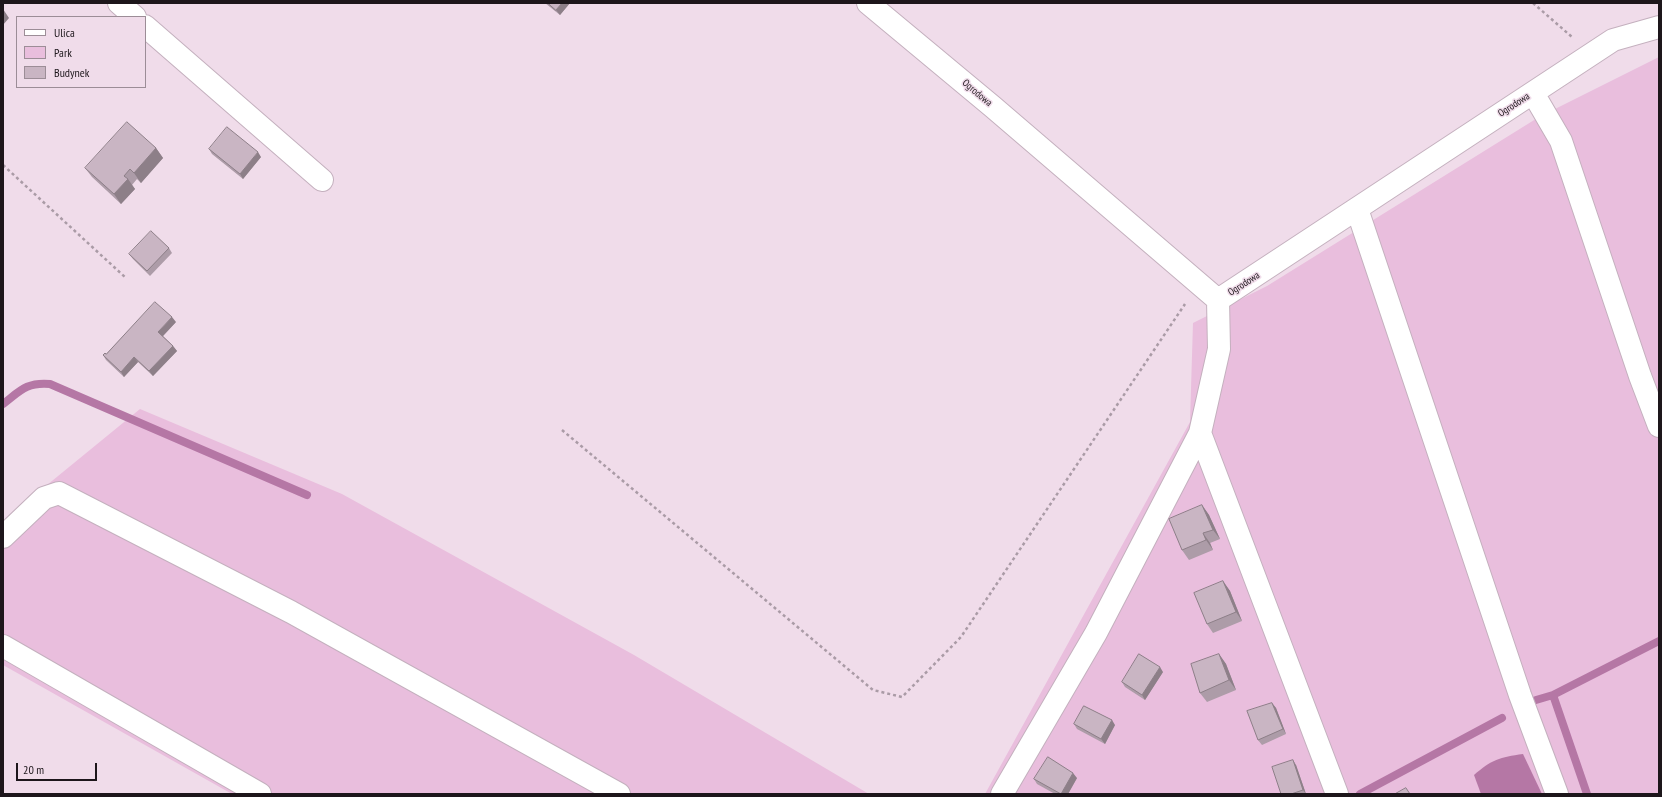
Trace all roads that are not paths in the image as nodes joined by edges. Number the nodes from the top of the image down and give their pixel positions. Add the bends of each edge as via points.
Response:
1 (119, 3) edge
2 (868, 3) edge
3 (134, 16) edge
4 (146, 27) edge
5 (1659, 27) edge
6 (1533, 93) junction
7 (322, 180) dead end
8 (1357, 209) junction
9 (1218, 300) junction
10 (1659, 426) edge
11 (1200, 433) junction
12 (3, 537) edge
13 (3, 646) edge
14 (260, 794) edge
15 (619, 794) edge
16 (1002, 794) edge
17 (1337, 794) edge
18 (1557, 794) edge

1 - 3 street
2 - 9 street, Ogrodowa via 994,107
4 - 7 street
5 - 6 street, Ogrodowa via 1613,40
6 - 8 street, Ogrodowa
6 - 10 street via 1561,141
8 - 9 street, Ogrodowa
8 - 18 street via 1517,688
9 - 11 street via 1219,349
11 - 16 street via 1096,633
11 - 17 street
12 - 15 street via 44,498 59,493 291,612
13 - 14 street

